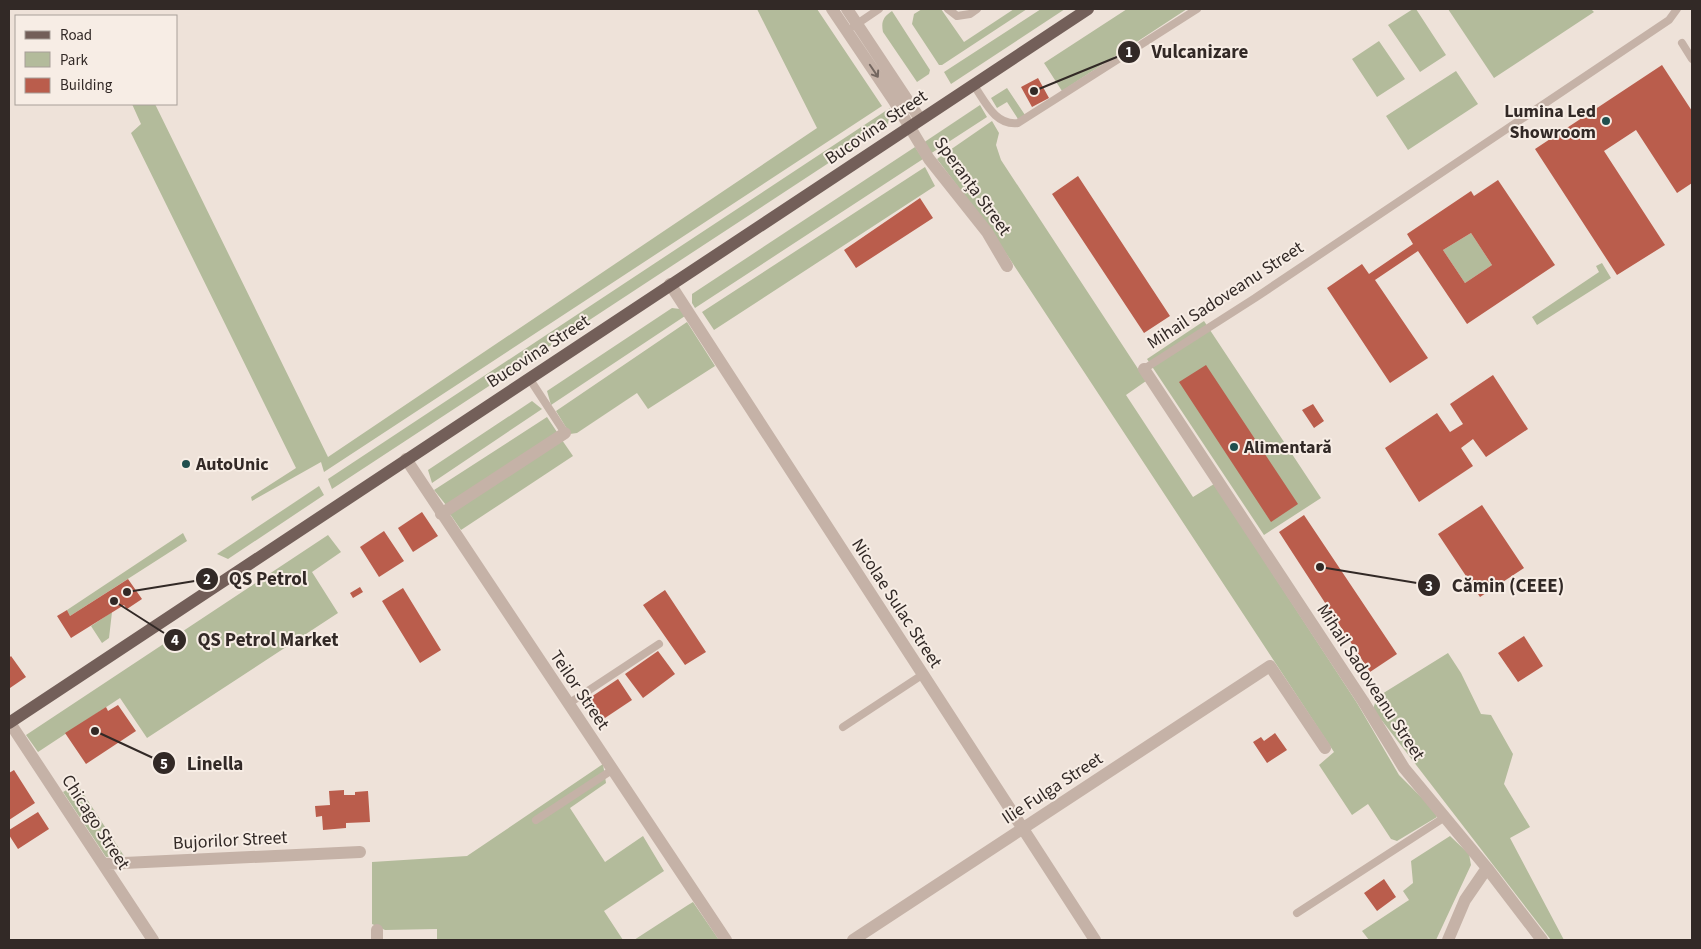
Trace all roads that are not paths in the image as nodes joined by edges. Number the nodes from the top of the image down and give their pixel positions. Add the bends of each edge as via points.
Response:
1 (832, 9) edge
2 (847, 9) edge
3 (879, 9) edge
4 (948, 9) edge
5 (977, 9) edge
6 (1088, 9) edge
7 (1196, 9) edge
8 (1677, 9) edge
9 (852, 27) junction
10 (1682, 44) dead end
11 (1692, 59) edge
12 (973, 84) junction
13 (915, 122) junction
14 (1007, 266) dead end
15 (670, 284) junction
16 (1144, 369) joint
17 (529, 378) junction
18 (565, 433) joint
19 (406, 459) junction
20 (441, 514) junction
21 (659, 644) dead end
22 (922, 676) junction
23 (568, 704) junction
24 (9, 723) edge
25 (843, 727) dead end
26 (1325, 748) dead end
27 (612, 770) junction
28 (1445, 817) junction
29 (536, 820) dead end
30 (1022, 829) junction
31 (360, 852) dead end
32 (103, 864) junction
33 (1487, 868) junction
34 (1296, 913) dead end
35 (153, 940) edge
36 (726, 940) edge
37 (853, 940) edge
38 (1095, 940) edge
39 (1448, 940) edge
40 (1542, 940) edge

1 - 9 street
2 - 9 street
3 - 9 lane
4 - 5 lane via 957,16
6 - 12 main road, Bucovina Street
7 - 12 lane via 1018,123 1009,124 1001,120
8 - 16 lane, Mihail Sadoveanu Street via 1669,20
9 - 13 street
10 - 11 lane
12 - 13 main road, Bucovina Street
13 - 14 street, Speranța Street via 929,159 988,232
13 - 15 main road, Bucovina Street
15 - 17 main road, Bucovina Street
15 - 22 street, Nicolae Sulac Street
16 - 28 street, Mihail Sadoveanu Street via 1404,768
17 - 18 lane
17 - 19 main road, Bucovina Street
18 - 20 street
19 - 20 street, Teilor Street
19 - 24 main road, Bucovina Street
20 - 23 street, Teilor Street
21 - 23 lane
22 - 25 lane
22 - 30 street, Nicolae Sulac Street
23 - 27 street, Teilor Street
24 - 32 street, Chicago Street
26 - 30 street, Ilie Fulga Street via 1270,666
27 - 29 lane
27 - 36 street, Teilor Street
28 - 33 street, Mihail Sadoveanu Street
28 - 34 lane
30 - 37 street, Ilie Fulga Street
30 - 38 street, Nicolae Sulac Street
31 - 32 street, Bujorilor Street
32 - 35 street, Chicago Street
33 - 39 street via 1465,900
33 - 40 street, Mihail Sadoveanu Street

